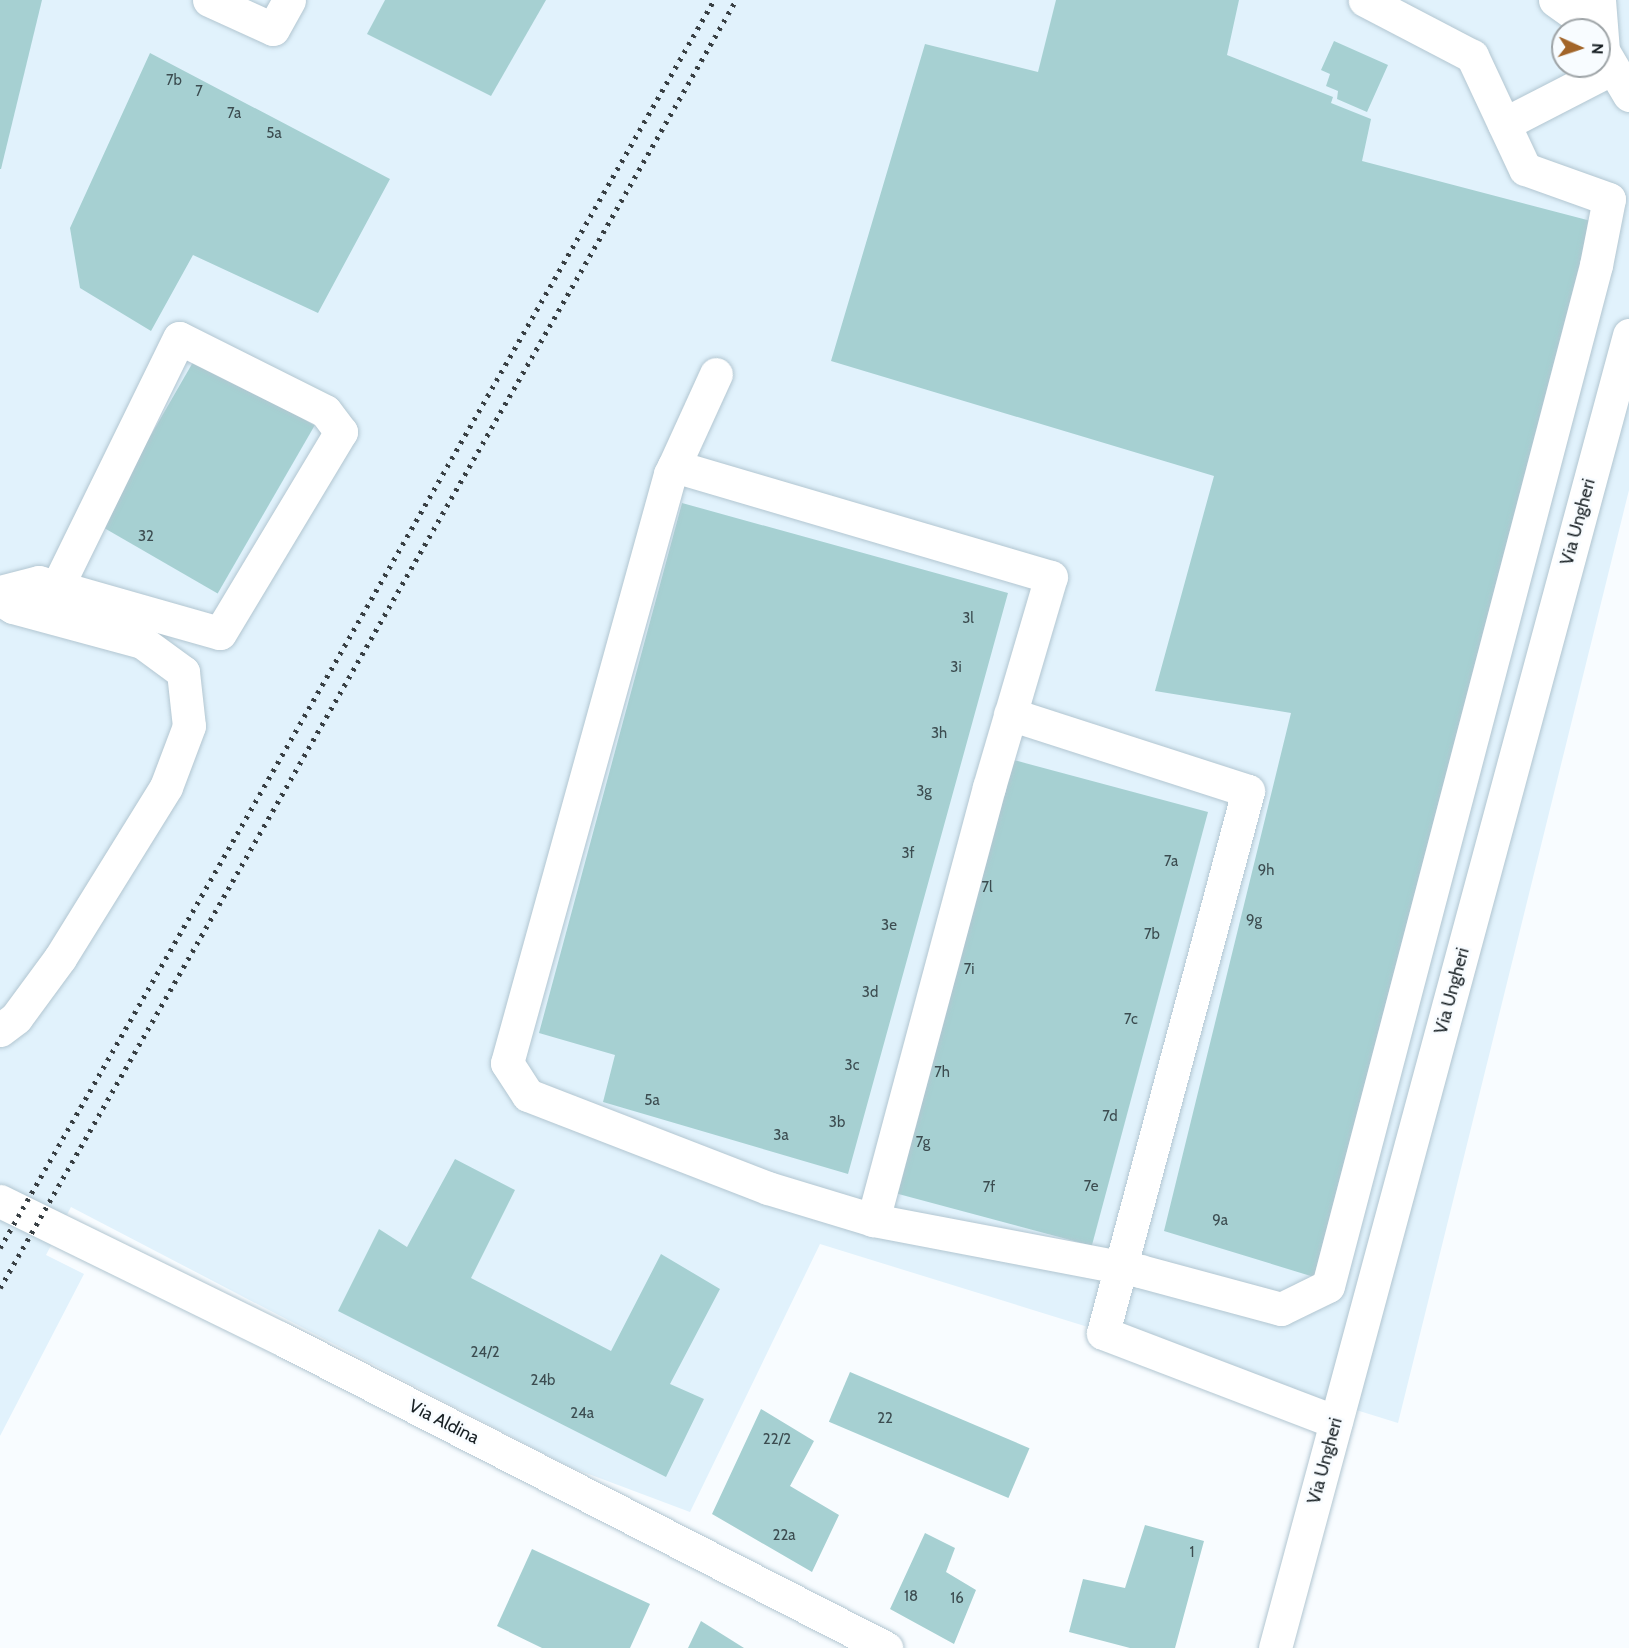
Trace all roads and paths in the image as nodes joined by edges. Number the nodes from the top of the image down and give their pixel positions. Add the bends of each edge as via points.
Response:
1 (209, 0) edge
2 (289, 0) edge
3 (1365, 0) edge
4 (1555, 0) edge
5 (1599, 0) edge
6 (1580, 18) edge
7 (1598, 18) edge
8 (1611, 61) edge
9 (1620, 82) edge
10 (1504, 124) junction
11 (1629, 335) edge
12 (716, 374) dead end
13 (674, 466) junction
14 (57, 587) junction
15 (0, 592) edge
16 (0, 599) edge
17 (1010, 714) junction
18 (0, 1030) edge
19 (0, 1201) edge
20 (873, 1220) junction
21 (1120, 1268) junction
22 (1336, 1422) junction
23 (886, 1648) edge
24 (1275, 1648) edge

1 - 2 street via 273,29
3 - 10 street via 1472,56
4 - 6 street
5 - 7 street
8 - 9 street
9 - 10 street
10 - 21 street via 1525,169 1609,199 1596,265 1328,1286 1281,1309
11 - 22 street, Via Ungheri
12 - 13 street
13 - 17 street via 1051,577
13 - 20 street via 507,1063 528,1095 768,1188
14 - 14 street via 220,633 341,432 325,411 179,338
14 - 15 street via 39,582
16 - 18 street via 13,607 142,642 183,672 189,726 160,797 60,958 16,1018
17 - 20 street
17 - 21 street via 1248,791
19 - 23 street, Via Aldina via 280,1338
20 - 21 street
21 - 22 street via 1103,1333
22 - 24 street, Via Ungheri

